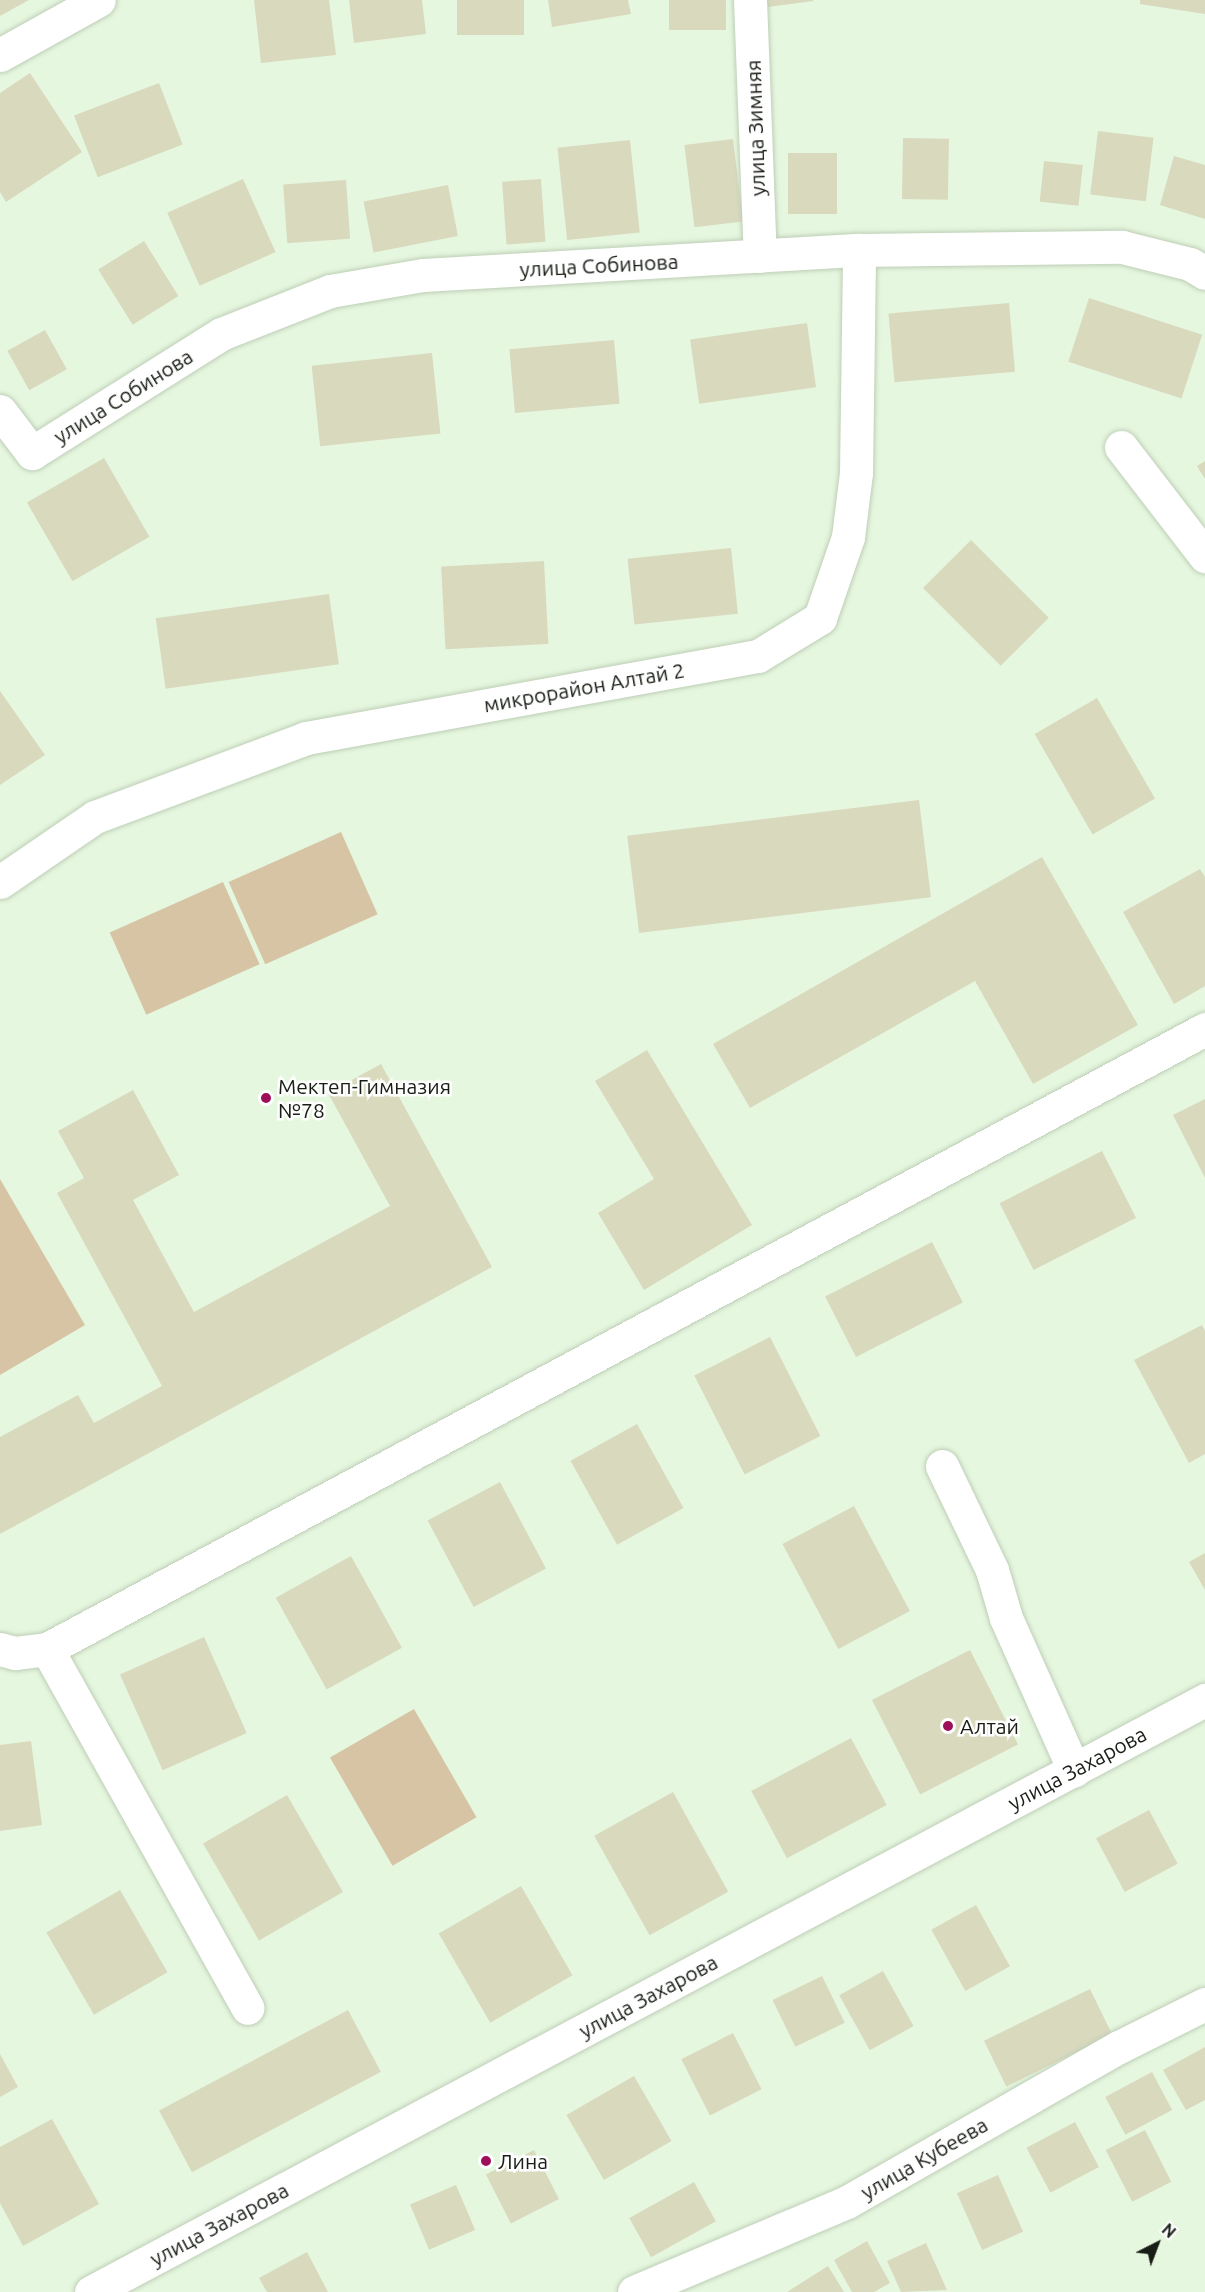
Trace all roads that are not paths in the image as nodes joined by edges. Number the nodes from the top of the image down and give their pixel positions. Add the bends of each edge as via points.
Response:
1 (99, 0) edge
2 (750, 0) edge
3 (0, 55) edge
4 (859, 250) junction
5 (760, 256) junction
6 (1205, 273) edge
7 (0, 411) edge
8 (1121, 447) dead end
9 (1205, 556) edge
10 (0, 882) edge
11 (1205, 1029) edge
12 (942, 1466) dead end
13 (0, 1649) edge
14 (47, 1649) junction
15 (1205, 1700) edge
16 (1074, 1770) junction
17 (1205, 2004) edge
18 (248, 2008) dead end
19 (91, 2292) edge
20 (634, 2292) edge

1 - 3 street
2 - 5 street, улица Зимняя
4 - 5 street, улица Собинова
4 - 6 street, улица Собинова via 1122,247 1190,264
4 - 10 street, микрорайон Алтай 2 via 856,473 848,537 820,618 758,656 306,738 95,817
5 - 7 street, улица Собинова via 423,275 330,291 221,334 32,453
8 - 9 street
11 - 14 street
12 - 16 street via 992,1570 1010,1628
13 - 14 street via 15,1653
14 - 18 street
15 - 16 street, улица Захарова
16 - 19 street, улица Захарова
17 - 20 street, улица Кубеева via 1119,2047 847,2202

